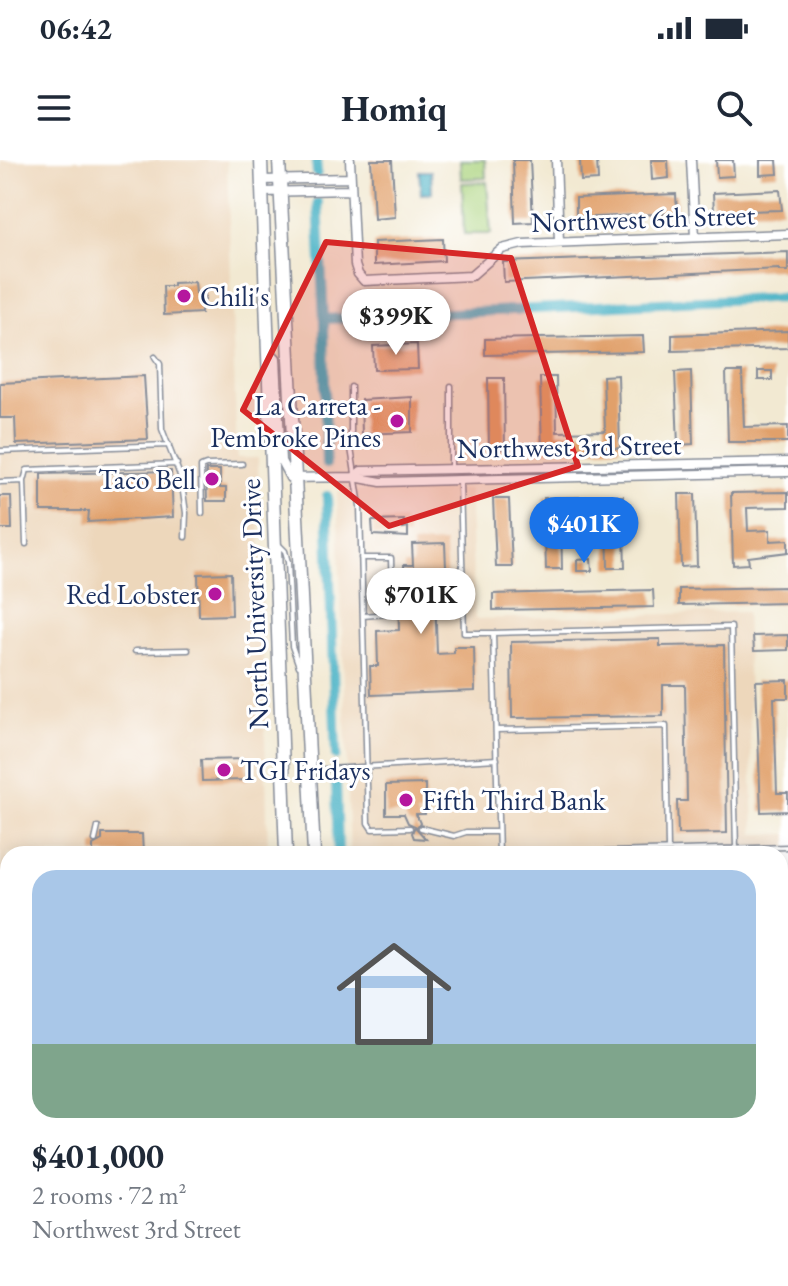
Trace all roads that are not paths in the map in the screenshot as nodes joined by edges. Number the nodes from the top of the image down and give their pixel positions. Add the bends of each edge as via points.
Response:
1 (261, 160) edge
2 (279, 160) edge
3 (350, 160) edge
4 (556, 160) edge
5 (691, 160) edge
6 (350, 178) junction
7 (280, 185) junction
8 (262, 186) junction
9 (350, 190) junction
10 (788, 234) edge
11 (695, 237) junction
12 (559, 242) junction
13 (269, 351) junction
14 (155, 357) dead end
15 (451, 386) dead end
16 (351, 387) dead end
17 (169, 445) junction
18 (0, 451) edge
19 (788, 462) edge
20 (177, 464) junction
21 (242, 464) dead end
22 (451, 470) junction
23 (788, 472) edge
24 (354, 477) junction
25 (296, 479) junction
26 (460, 480) junction
27 (24, 481) junction
28 (0, 482) edge
29 (202, 513) dead end
30 (185, 537) dead end
31 (276, 542) junction
32 (26, 544) dead end
33 (361, 558) junction
34 (363, 616) junction
35 (493, 633) junction
36 (188, 650) dead end
37 (135, 651) dead end
38 (307, 687) junction
39 (496, 730) junction
40 (497, 759) junction
41 (367, 767) junction
42 (311, 770) junction
43 (98, 827) dead end
44 (410, 828) dead end
45 (421, 828) dead end
46 (498, 832) junction
47 (95, 840) dead end
48 (286, 846) edge
49 (314, 846) edge
50 (499, 846) edge
51 (668, 846) edge
52 (736, 846) edge

1 - 8 main road, North University Drive
2 - 7 main road, North University Drive
3 - 6 street
4 - 12 street
5 - 11 street
6 - 7 street
6 - 9 street
7 - 8 street
7 - 9 street
7 - 25 main road, North University Drive
8 - 13 main road, North University Drive
9 - 12 street, Northwest 6th Street via 355,265 364,281 463,278 477,273 502,249
10 - 11 street, Northwest 6th Street
11 - 12 street, Northwest 6th Street
13 - 25 street, North University Drive via 276,358 281,461 285,473
13 - 31 main road, North University Drive
14 - 17 lane via 160,364 162,429
15 - 22 lane
16 - 24 lane
17 - 18 lane
17 - 20 lane
19 - 22 street, Northwest 3rd Street
20 - 27 lane via 28,470
20 - 30 lane
21 - 29 lane via 201,467
22 - 24 street, Northwest 3rd Street via 361,471
23 - 26 street, Northwest 3rd Street
24 - 25 street, Northwest 3rd Street
24 - 26 street, Northwest 3rd Street via 381,482
24 - 33 lane
25 - 38 main road, North University Drive
26 - 35 lane via 464,633
27 - 28 lane
27 - 32 lane
31 - 38 lane via 288,562 292,646
31 - 48 main road, North University Drive
33 - 34 lane
33 - 34 lane via 391,558 392,607 387,614
34 - 41 lane
35 - 39 lane
35 - 52 lane via 731,627
36 - 37 lane
38 - 42 main road, North University Drive
39 - 40 lane
39 - 51 lane via 666,726
40 - 41 lane
40 - 46 lane
41 - 42 lane
41 - 44 lane via 372,829
42 - 49 main road, North University Drive
43 - 47 lane
45 - 46 lane via 454,836
46 - 50 lane

